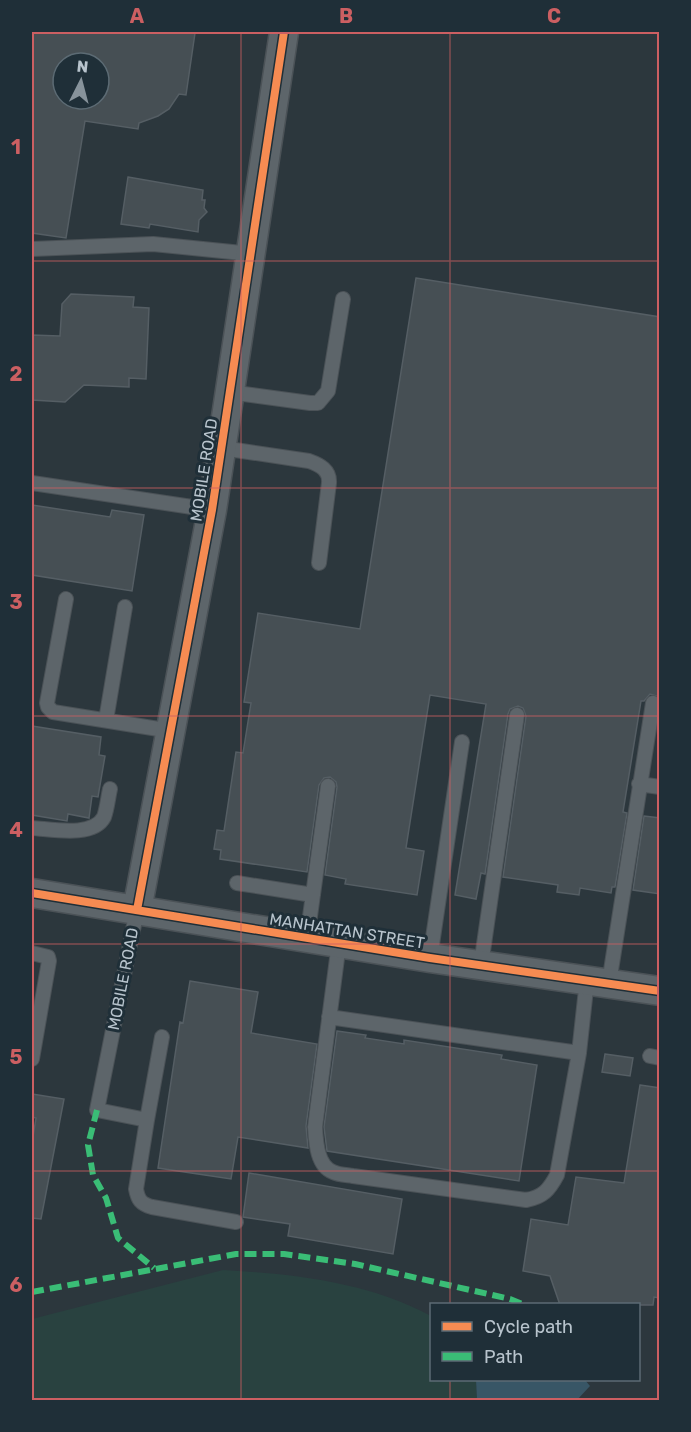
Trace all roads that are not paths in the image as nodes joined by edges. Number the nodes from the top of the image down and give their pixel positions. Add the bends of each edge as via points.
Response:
1 (284, 32) edge
2 (32, 249) edge
3 (252, 254) junction
4 (343, 299) dead end
5 (229, 392) junction
6 (222, 448) junction
7 (32, 483) edge
8 (213, 510) junction
9 (319, 563) dead end
10 (66, 599) dead end
11 (125, 607) dead end
12 (653, 703) dead end
13 (518, 715) dead end
14 (106, 720) junction
15 (171, 731) junction
16 (462, 742) dead end
17 (639, 784) junction
18 (328, 786) dead end
19 (660, 787) edge
20 (110, 789) dead end
21 (32, 828) edge
22 (237, 883) dead end
23 (32, 894) edge
24 (313, 895) junction
25 (137, 910) junction
26 (307, 938) junction
27 (339, 943) junction
28 (32, 953) edge
29 (430, 958) junction
30 (481, 965) junction
31 (598, 982) junction
32 (660, 991) edge
33 (329, 1017) junction
34 (162, 1037) dead end
35 (579, 1053) junction
36 (32, 1059) edge
37 (147, 1120) junction
38 (236, 1222) dead end

1 - 3 street, MOBILE ROAD
2 - 3 lane via 153,244
3 - 5 street, MOBILE ROAD
4 - 5 lane via 324,399 310,403
5 - 6 street, MOBILE ROAD
6 - 8 street, MOBILE ROAD
6 - 9 lane via 309,461 327,472
7 - 8 lane
8 - 15 street, MOBILE ROAD
10 - 14 lane via 48,707 53,712
11 - 14 lane
12 - 17 lane
13 - 30 lane
14 - 15 lane
15 - 25 street, MOBILE ROAD
16 - 29 lane
17 - 19 lane
17 - 31 lane
18 - 24 lane
20 - 21 lane via 104,816 93,827 82,831
22 - 24 lane
23 - 25 street, MANHATTAN STREET
24 - 26 lane
25 - 26 street, MANHATTAN STREET
25 - 37 lane, MOBILE ROAD via 97,1110
26 - 27 street, MANHATTAN STREET
27 - 29 street, MANHATTAN STREET
27 - 33 lane
28 - 36 lane via 48,957 49,961
29 - 30 street, MANHATTAN STREET
30 - 31 street, MANHATTAN STREET
31 - 32 street, MANHATTAN STREET
31 - 35 lane
33 - 35 lane
33 - 35 lane via 315,1127 317,1148 321,1161 331,1172 353,1176 526,1200 539,1197 557,1175
34 - 37 lane
37 - 38 lane via 136,1189 141,1202 152,1208

